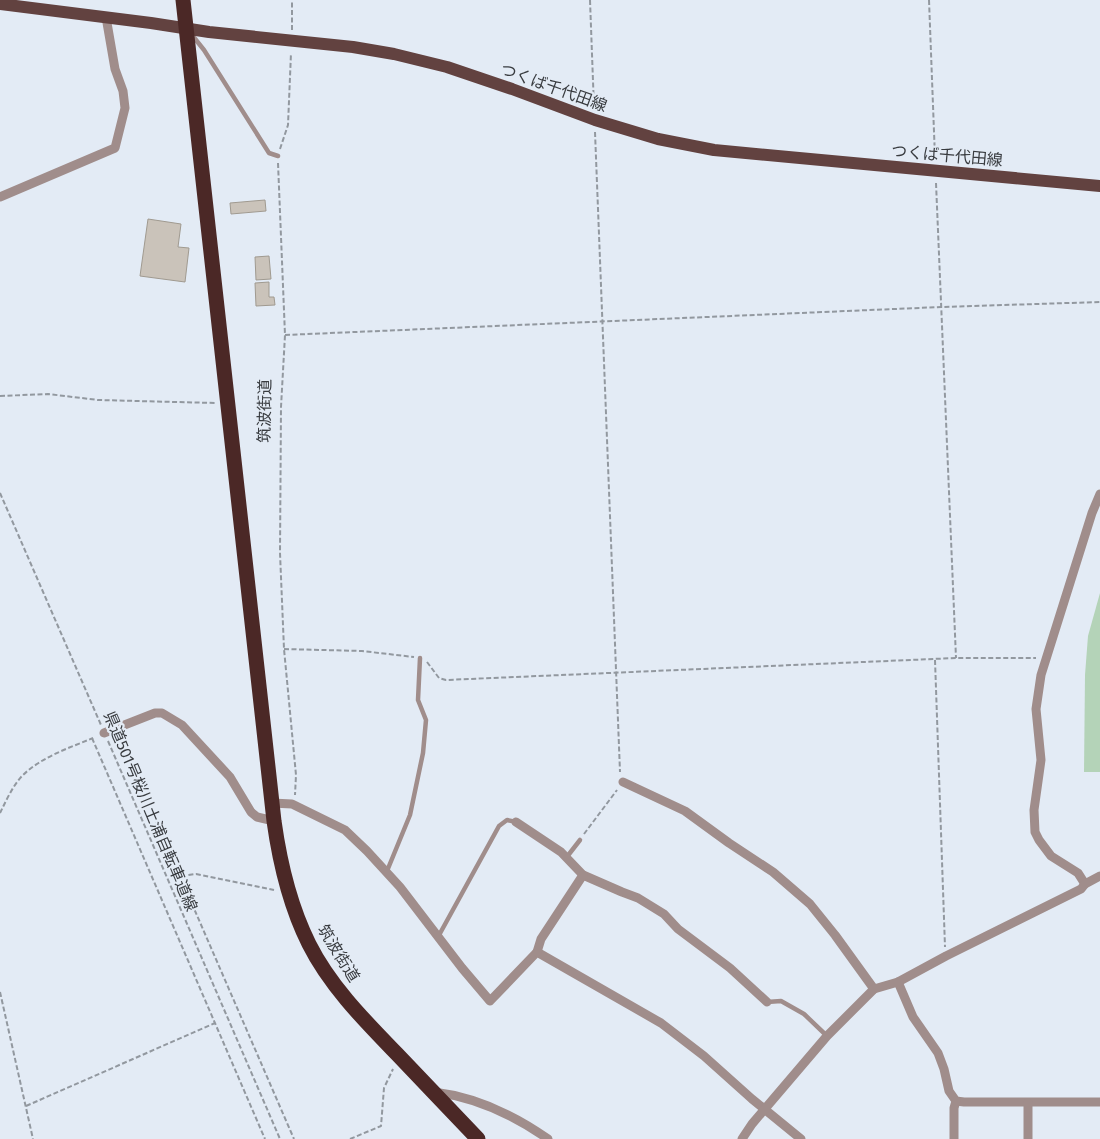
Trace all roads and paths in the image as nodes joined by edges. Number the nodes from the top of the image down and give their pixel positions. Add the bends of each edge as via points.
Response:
1 (183, 0) edge
2 (292, 0) edge
3 (590, 0) edge
4 (929, 0) edge
5 (0, 4) edge
6 (106, 16) junction
7 (187, 28) junction
8 (292, 40) junction
9 (595, 120) junction
10 (278, 156) junction
11 (936, 171) junction
12 (1100, 186) edge
13 (0, 197) edge
14 (1100, 302) edge
15 (941, 307) junction
16 (602, 321) junction
17 (285, 335) junction
18 (0, 396) edge
19 (228, 402) junction
20 (0, 493) edge
21 (1100, 494) edge
22 (284, 649) junction
23 (420, 658) junction
24 (956, 658) junction
25 (935, 660) junction
26 (1046, 660) junction
27 (617, 674) junction
28 (116, 728) junction
29 (104, 733) junction
30 (92, 738) junction
31 (623, 782) junction
32 (272, 803) junction
33 (292, 804) junction
34 (0, 814) edge
35 (274, 821) junction
36 (516, 822) joint
37 (580, 840) joint
38 (566, 858) junction
39 (386, 872) junction
40 (583, 874) junction
41 (181, 876) junction
42 (1100, 876) edge
43 (1085, 884) junction
44 (287, 888) junction
45 (438, 937) junction
46 (537, 952) junction
47 (946, 956) junction
48 (898, 982) junction
49 (874, 989) junction
50 (0, 992) edge
51 (767, 1002) joint
52 (215, 1024) junction
53 (827, 1036) junction
54 (399, 1056) junction
55 (433, 1092) junction
56 (956, 1101) junction
57 (1100, 1102) edge
58 (1028, 1103) junction
59 (26, 1106) junction
60 (765, 1110) junction
61 (33, 1139) edge
62 (265, 1139) edge
63 (280, 1139) edge
64 (294, 1139) edge
65 (350, 1139) edge
66 (478, 1139) edge
67 (548, 1139) edge
68 (742, 1139) edge
69 (801, 1139) edge
70 (954, 1139) edge
71 (1028, 1139) edge

1 - 7 highway, 筑波街道
2 - 8 path
3 - 9 path
4 - 11 path
5 - 6 main road, つくば千代田線
6 - 7 main road, つくば千代田線
6 - 13 street via 126,108 115,148
7 - 8 main road, つくば千代田線
7 - 10 lane, 筑波街道 via 269,154
7 - 19 highway, 筑波街道
8 - 9 main road, つくば千代田線 via 394,54 447,67
8 - 10 path via 288,125
9 - 11 main road, つくば千代田線 via 658,139 714,150
9 - 16 path
10 - 17 path, 筑波街道
11 - 12 main road, つくば千代田線
11 - 15 path
14 - 15 path
15 - 16 path
15 - 24 path
16 - 17 path
16 - 27 path
17 - 22 path, 筑波街道 via 280,553
18 - 19 path via 48,394 98,400
19 - 32 highway, 筑波街道
20 - 29 path, 県道501号桜川土浦自転車道線
21 - 26 street
22 - 23 path via 362,651
22 - 33 path, 筑波街道 via 296,776
23 - 27 path via 428,662 439,678 446,680
23 - 39 lane via 418,700 426,720 423,753 410,815
24 - 25 path
24 - 26 path
25 - 27 path
25 - 47 path
26 - 43 street via 1036,709 1042,760 1034,810 1035,832 1051,856 1078,873
27 - 31 path
28 - 29 street
28 - 35 street via 155,713 171,718 182,725 230,778 251,812
28 - 41 path
29 - 30 path
29 - 63 path, 県道501号桜川土浦自転車道線
30 - 34 path via 61,751 20,778
30 - 52 path
31 - 37 path
31 - 49 street via 685,811 773,872 810,904
32 - 33 street
32 - 35 highway, 筑波街道
33 - 39 street via 345,830
35 - 44 highway, 筑波街道
36 - 38 street
36 - 45 lane via 507,820 499,826
37 - 38 lane
38 - 40 street
39 - 45 street
40 - 46 street
40 - 51 street via 638,898 664,914
41 - 44 path via 196,874 276,890
41 - 64 path
42 - 43 street
43 - 47 street via 1081,889
44 - 54 highway, 筑波街道 via 310,945 334,983
45 - 46 street via 490,1001
46 - 60 street via 661,1023
47 - 48 street
48 - 49 street
48 - 56 street via 913,1017 938,1053 949,1091
49 - 53 street
50 - 59 path
51 - 53 lane via 781,1000 804,1014
52 - 59 path
52 - 62 path
53 - 60 street
54 - 55 highway, 筑波街道
54 - 65 path via 384,1088 381,1126
55 - 66 highway, 筑波街道
55 - 67 street via 456,1095 498,1110
56 - 58 street
56 - 70 street
57 - 58 street
58 - 71 street
59 - 61 path
60 - 68 street
60 - 69 street

